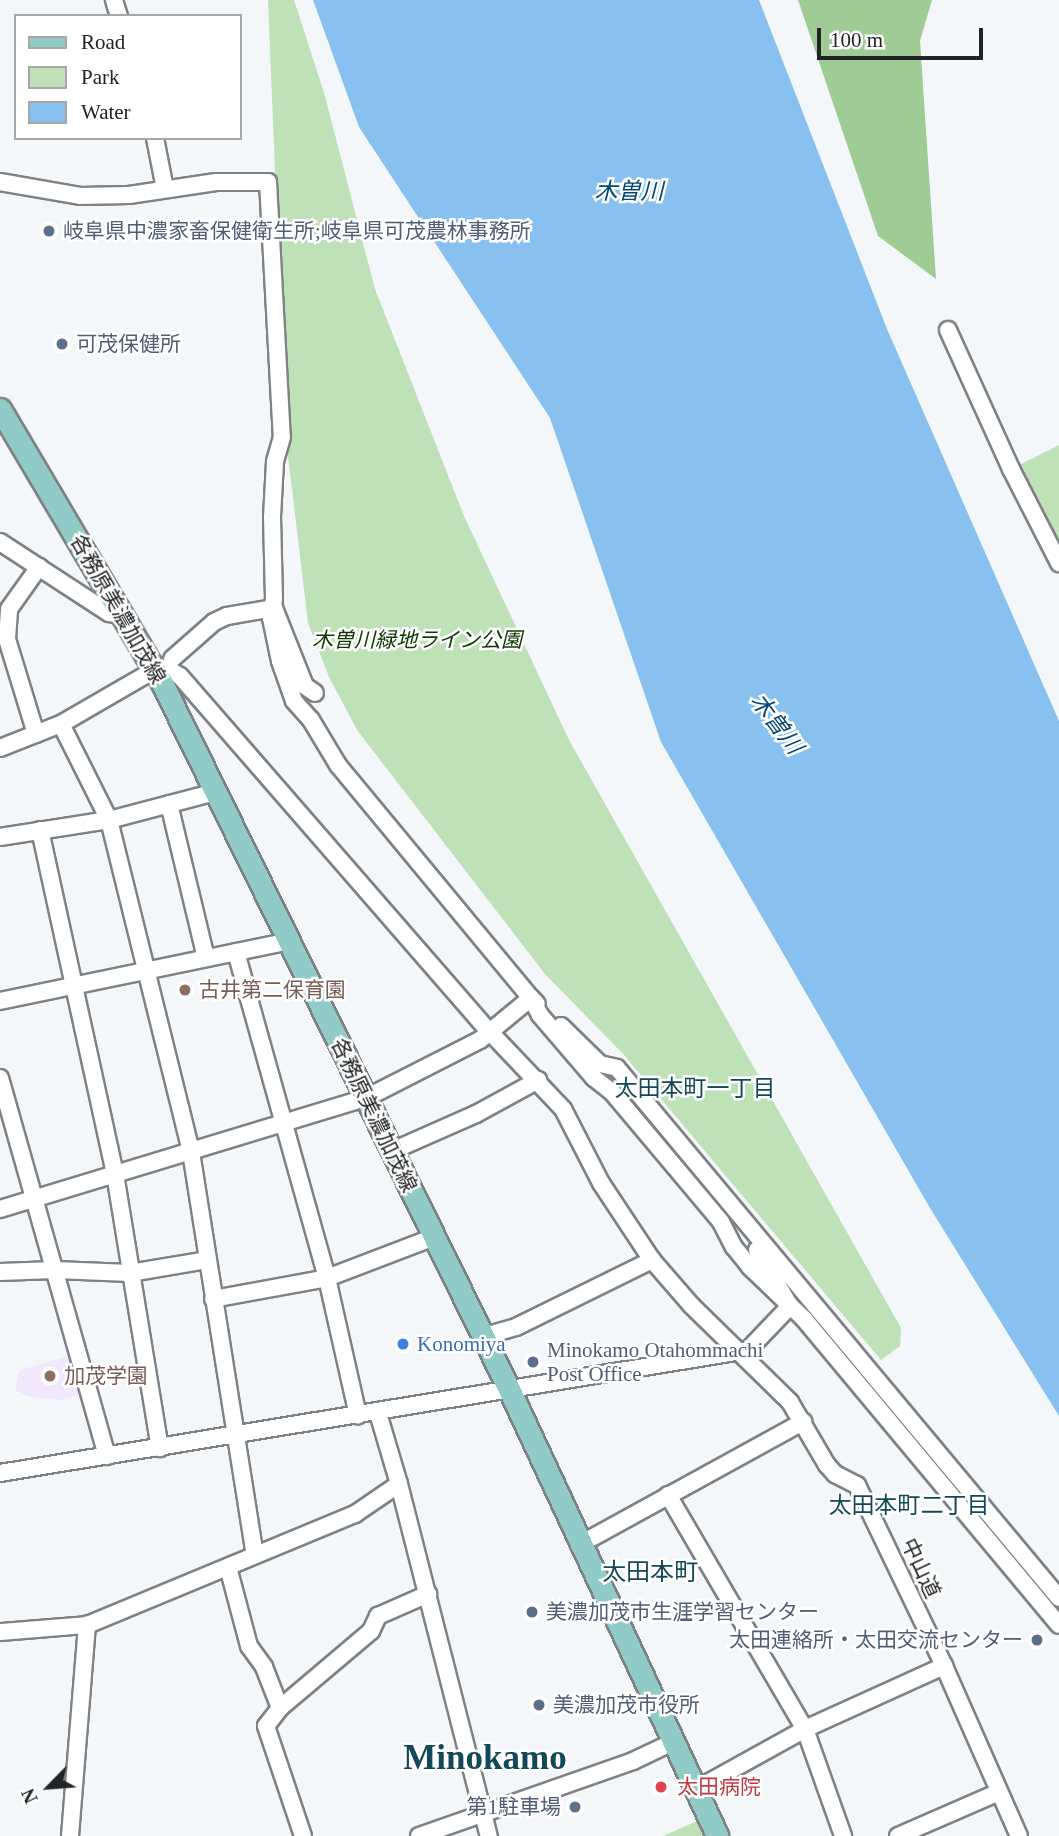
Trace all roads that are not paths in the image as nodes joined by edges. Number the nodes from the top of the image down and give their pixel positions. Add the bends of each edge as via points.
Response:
1 (155, 140) edge
2 (0, 182) edge
3 (165, 189) junction
4 (948, 330) dead end
5 (0, 409) edge
6 (0, 542) edge
7 (1059, 563) edge
8 (39, 567) junction
9 (274, 608) junction
10 (5, 610) edge
11 (121, 615) junction
12 (304, 660) dead end
13 (163, 665) junction
14 (61, 723) junction
15 (36, 734) junction
16 (0, 748) edge
17 (216, 792) junction
18 (169, 804) junction
19 (109, 820) junction
20 (40, 830) junction
21 (0, 837) edge
22 (290, 940) junction
23 (236, 952) junction
24 (206, 958) junction
25 (148, 970) junction
26 (73, 986) junction
27 (531, 998) junction
28 (0, 1001) edge
29 (490, 1032) junction
30 (0, 1077) edge
31 (538, 1080) junction
32 (366, 1098) junction
33 (282, 1124) junction
34 (392, 1151) junction
35 (191, 1152) junction
36 (115, 1174) junction
37 (35, 1199) junction
38 (0, 1209) edge
39 (750, 1231) junction
40 (432, 1238) junction
41 (208, 1260) junction
42 (652, 1260) junction
43 (55, 1270) junction
44 (0, 1272) edge
45 (130, 1273) junction
46 (327, 1278) junction
47 (214, 1299) junction
48 (790, 1306) junction
49 (481, 1337) junction
50 (740, 1352) junction
51 (509, 1389) junction
52 (378, 1413) junction
53 (358, 1416) junction
54 (803, 1422) junction
55 (234, 1435) junction
56 (160, 1448) junction
57 (107, 1456) junction
58 (0, 1473) edge
59 (399, 1484) junction
60 (668, 1495) junction
61 (579, 1545) junction
62 (255, 1554) junction
63 (228, 1567) junction
64 (428, 1594) junction
65 (1059, 1598) edge
66 (87, 1625) junction
67 (1059, 1625) edge
68 (0, 1632) edge
69 (944, 1667) junction
70 (280, 1708) junction
71 (805, 1729) junction
72 (673, 1742) junction
73 (695, 1790) junction
74 (999, 1792) junction
75 (483, 1813) junction
76 (70, 1836) edge
77 (303, 1836) edge
78 (419, 1836) edge
79 (489, 1836) edge
80 (717, 1836) edge
81 (843, 1836) edge
82 (898, 1836) edge
83 (1018, 1836) edge

1 - 3 street
2 - 3 street via 80,196
3 - 9 street via 216,182 268,182 282,437 275,462 272,517
4 - 7 street
5 - 11 main road, 各務原美濃加茂線
6 - 8 street
8 - 10 street
8 - 11 street via 109,613
9 - 12 street via 305,686 315,692
9 - 13 street via 227,615 203,628
9 - 27 street via 271,618 280,662 294,701 338,765
10 - 15 street via 7,639
11 - 13 main road, 各務原美濃加茂線
13 - 14 street
13 - 17 main road, 各務原美濃加茂線
13 - 29 street, 中山道 via 180,676
14 - 15 street
14 - 19 street
15 - 16 street
17 - 18 street
17 - 22 main road, 各務原美濃加茂線
18 - 19 street
18 - 24 street
19 - 20 street
19 - 25 street
20 - 21 street
20 - 26 street
22 - 23 street
22 - 32 main road, 各務原美濃加茂線
23 - 24 street
23 - 33 street
24 - 25 street
25 - 26 street
25 - 35 street
26 - 28 street
26 - 36 street
27 - 29 street
27 - 39 street via 600,1064 617,1068
27 - 48 street via 540,1015 594,1078 612,1091 721,1222 750,1267
29 - 31 street, 中山道
29 - 32 street
30 - 37 street
31 - 34 street
31 - 42 street, 中山道 via 562,1109 601,1183
32 - 33 street
32 - 34 main road, 各務原美濃加茂線
33 - 35 street
33 - 46 street
34 - 40 main road, 各務原美濃加茂線
35 - 36 street
35 - 41 street
36 - 37 street
36 - 45 street
37 - 38 street
37 - 43 street
39 - 48 street via 750,1239
39 - 65 street
40 - 46 street
40 - 49 main road, 各務原美濃加茂線
41 - 45 street
41 - 47 street
42 - 49 street via 516,1327
42 - 50 street, 中山道
43 - 44 street
43 - 45 street
43 - 57 street
45 - 56 street
46 - 47 street
46 - 53 street
47 - 55 street
48 - 50 street via 748,1350
48 - 67 street
49 - 51 main road, 各務原美濃加茂線
50 - 51 street
50 - 54 street, 中山道 via 790,1402
51 - 52 street
51 - 61 main road, 各務原美濃加茂線
52 - 53 street
52 - 59 street
53 - 55 street
54 - 60 street
54 - 69 street, 中山道 via 827,1465 861,1492
55 - 56 street
55 - 62 street
56 - 57 street
57 - 58 street
59 - 62 street via 355,1514
59 - 64 street
60 - 61 street
60 - 71 street
61 - 72 main road, 各務原美濃加茂線
62 - 63 street
63 - 66 street
63 - 70 street via 249,1646 264,1667
64 - 70 street via 378,1616 371,1631
64 - 75 street
66 - 68 street
66 - 76 street
69 - 71 street
69 - 74 street, 中山道
70 - 77 street via 266,1726
71 - 73 street
71 - 81 street
72 - 73 main road, 各務原美濃加茂線
72 - 75 street via 633,1761
73 - 80 main road, 各務原美濃加茂線
74 - 82 street
74 - 83 street, 中山道
75 - 78 street
75 - 79 street

